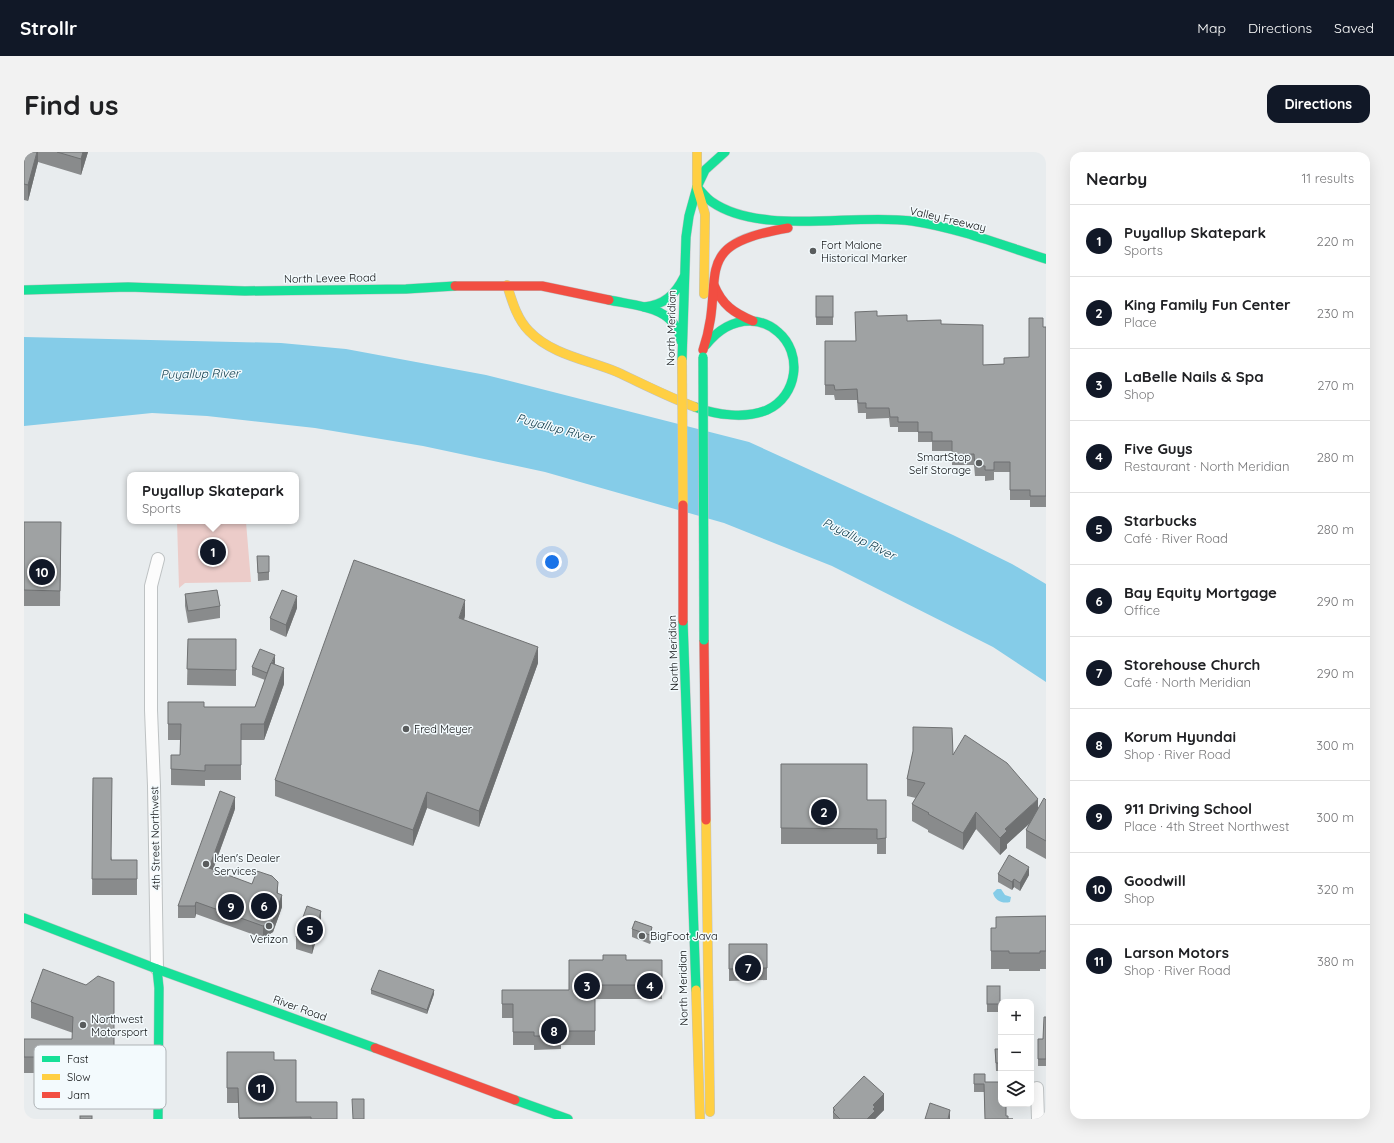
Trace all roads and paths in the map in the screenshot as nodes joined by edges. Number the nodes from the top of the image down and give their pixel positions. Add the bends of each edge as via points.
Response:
1 (697, 152) edge
2 (725, 152) edge
3 (697, 187) junction
4 (842, 220) junction
5 (1046, 259) edge
6 (684, 277) junction
7 (507, 285) junction
8 (714, 285) junction
9 (24, 290) edge
10 (635, 307) junction
11 (752, 321) junction
12 (682, 346) junction
13 (703, 353) junction
14 (158, 559) dead end
15 (24, 918) edge
16 (157, 969) junction
17 (159, 1045) edge
18 (697, 1072) junction
19 (1038, 1088) dead end
20 (158, 1109) edge
21 (691, 1113) dead end
22 (158, 1119) edge
23 (568, 1119) edge
24 (700, 1119) edge
25 (710, 1119) edge
26 (1038, 1119) edge

1 - 3 main road, North Meridian
2 - 3 main road via 705,170
3 - 4 main road via 712,202 736,214 795,221
3 - 6 main road, North Meridian via 689,216
3 - 13 main road, North Meridian via 705,214
4 - 5 main road, Valley Freeway via 893,219 928,224 971,234
4 - 8 main road via 741,238 722,254 716,267
6 - 10 main road via 679,290 666,302 656,306
6 - 12 main road, North Meridian
7 - 9 main road, North Levee Road via 245,291 128,288
7 - 10 main road, North Levee Road via 567,290
7 - 11 main road via 519,319 548,346 563,354 615,372 686,405 714,412 751,414 765,411 783,399 791,386 795,365 789,344 773,328
8 - 11 main road via 723,304 736,314
8 - 13 main road via 711,323
10 - 12 main road via 662,312 671,318 680,332
11 - 13 main road via 741,321 725,327 716,333
12 - 18 main road, North Meridian, bridge via 684,621
13 - 25 main road, North Meridian, bridge
14 - 16 street, 4th Street Northwest via 151,586
15 - 16 main road, River Road
16 - 17 main road, 4th Street Northwest
16 - 23 main road, River Road
18 - 21 main road
18 - 24 main road, North Meridian
19 - 26 street
20 - 22 main road, 4th Street Northwest

